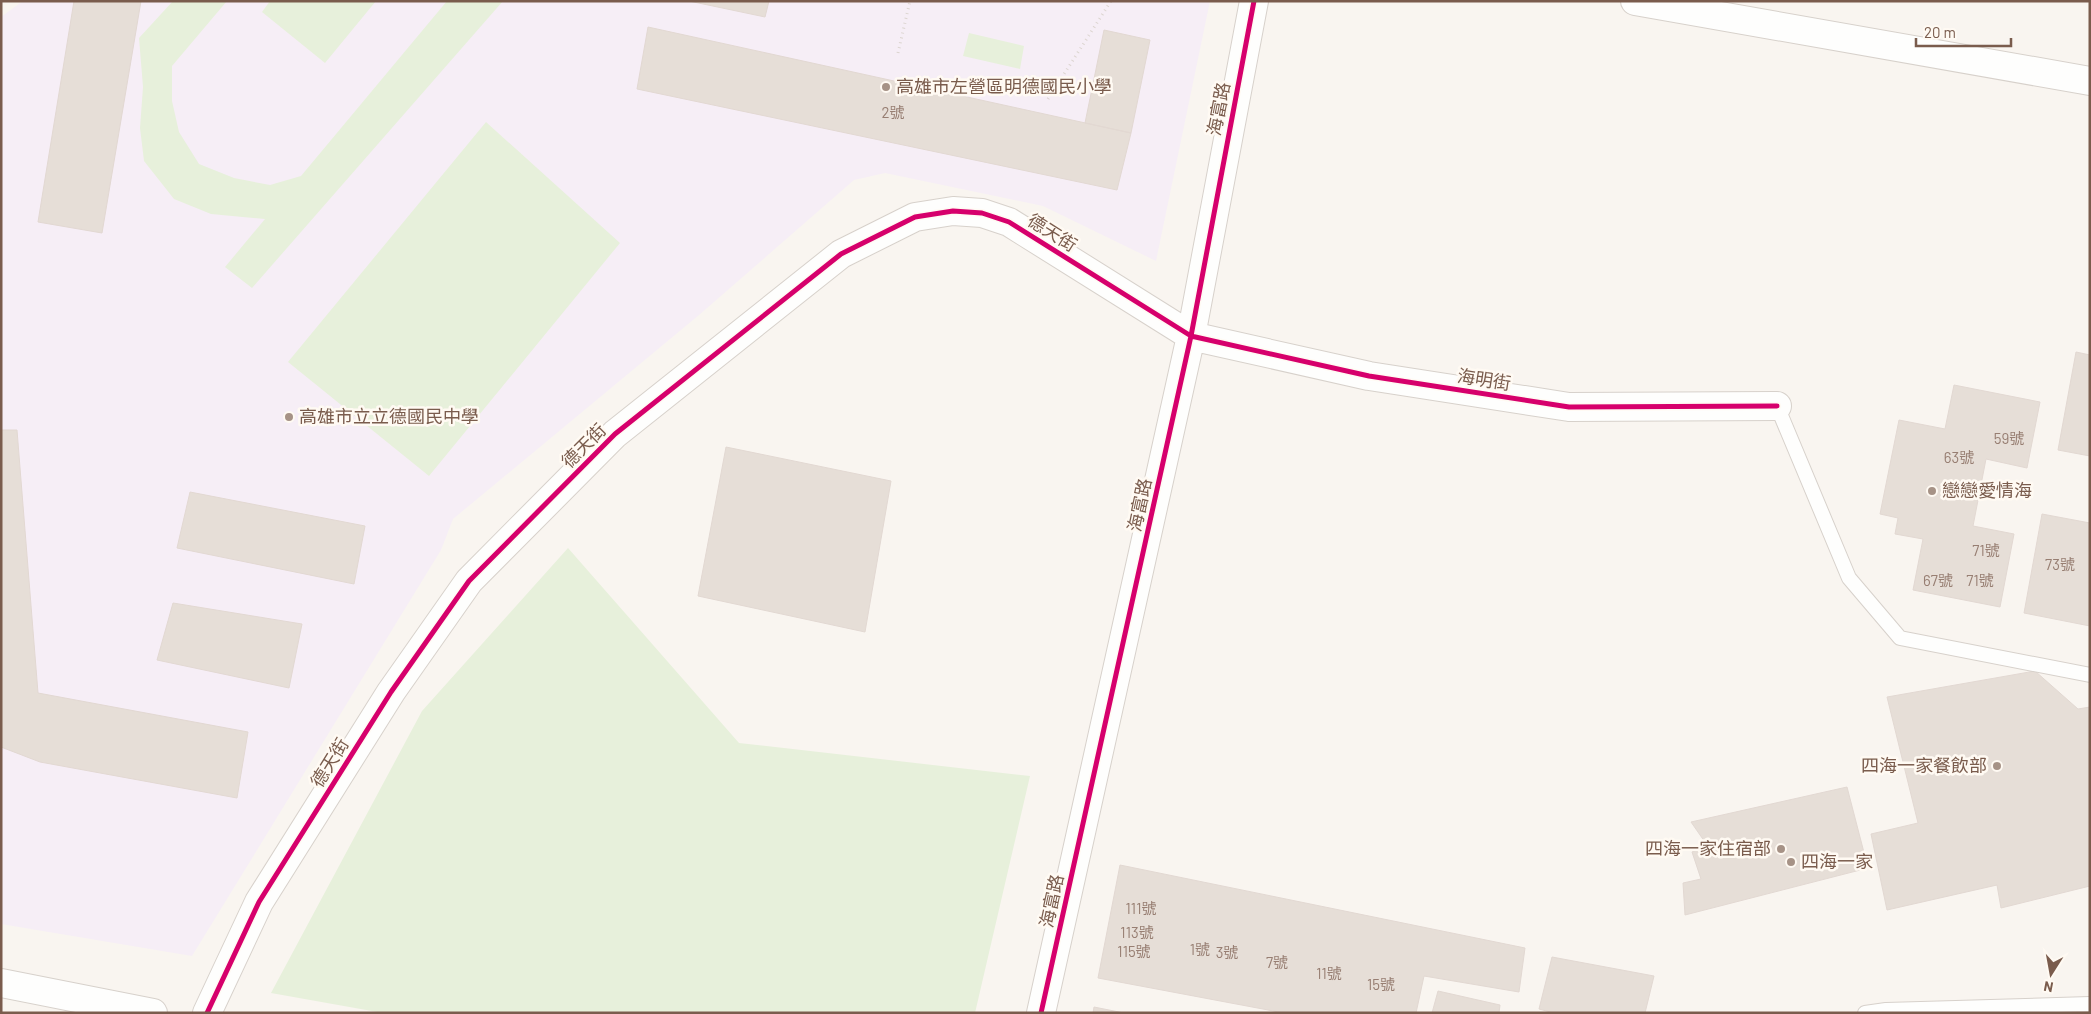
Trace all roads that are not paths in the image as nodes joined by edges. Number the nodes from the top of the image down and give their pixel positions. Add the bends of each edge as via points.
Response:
1 (1254, 1) edge
2 (1635, 1) edge
3 (2090, 81) edge
4 (1191, 336) junction
5 (1777, 406) joint
6 (2090, 675) edge
7 (1, 983) edge
8 (2090, 1004) edge
9 (153, 1013) edge
10 (207, 1013) edge
11 (1042, 1013) edge
12 (1866, 1013) edge

1 - 4 street, 海富路
2 - 3 street
4 - 5 street, 海明街 via 1369,376 1569,407
4 - 10 street, 德天街 via 1009,222 982,213 953,211 915,217 841,254 615,434 469,581 391,692 259,902
4 - 11 street, 海富路
5 - 6 lane via 1849,578 1900,638
7 - 9 street
8 - 12 lane

